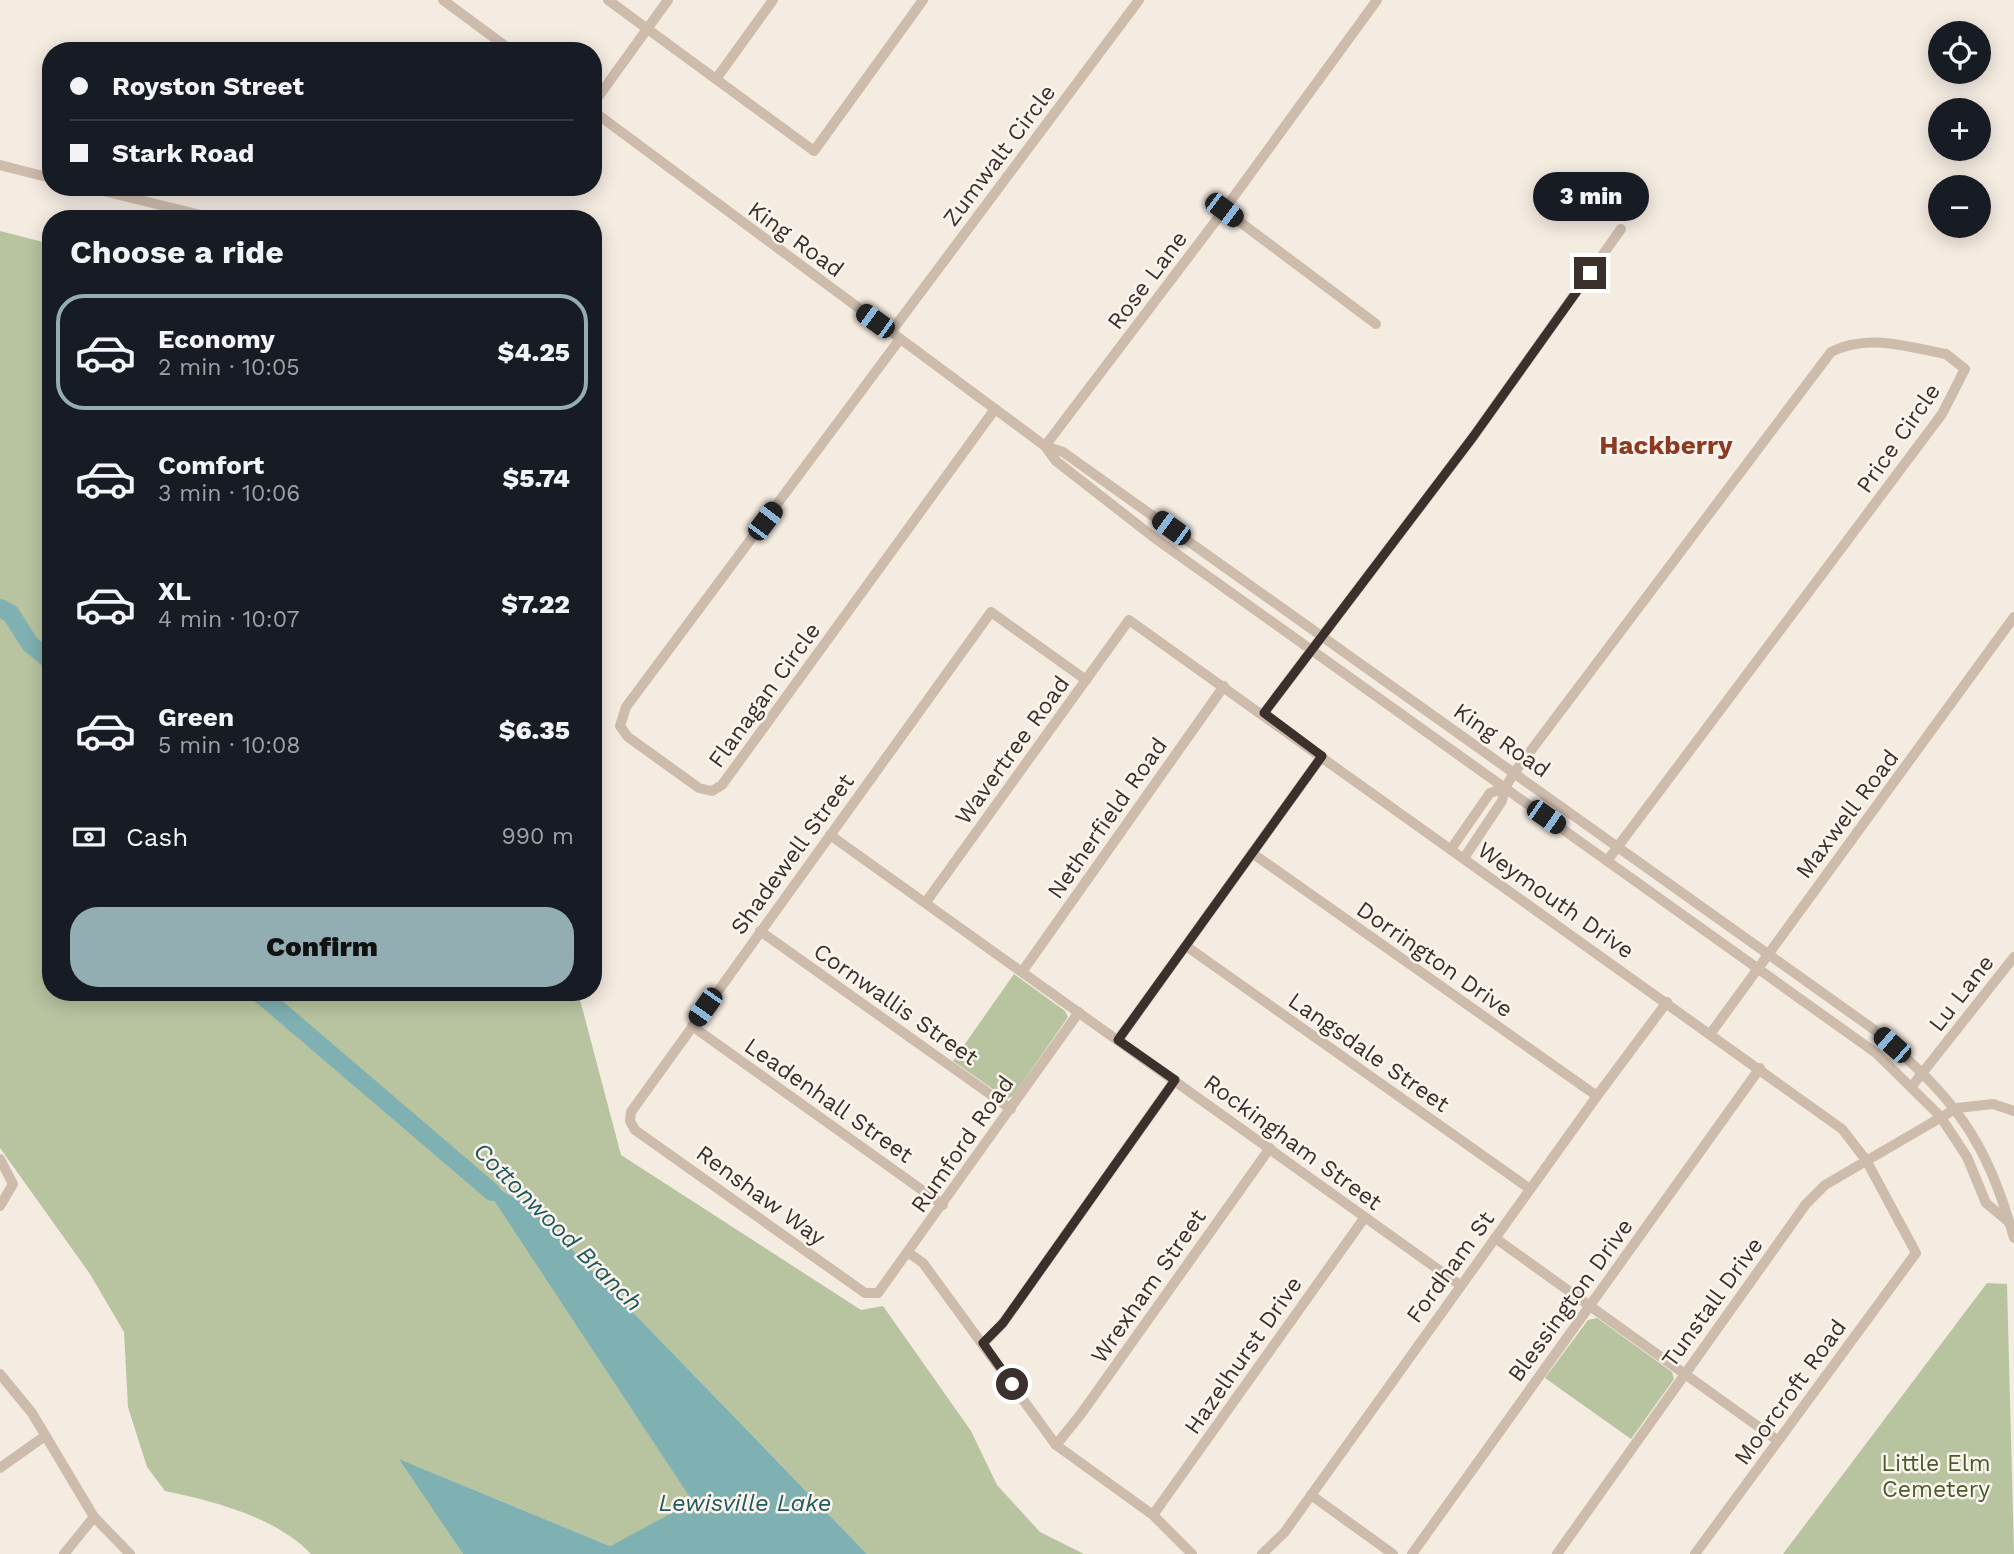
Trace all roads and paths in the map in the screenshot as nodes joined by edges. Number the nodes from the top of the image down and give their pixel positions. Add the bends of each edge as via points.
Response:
1 (443, 0) edge
2 (608, 0) edge
3 (668, 0) edge
4 (773, 0) edge
5 (923, 0) edge
6 (1139, 0) edge
7 (1377, 0) edge
8 (648, 29) junction
9 (500, 42) edge
10 (716, 79) junction
11 (602, 91) edge
12 (602, 118) edge
13 (0, 165) edge
14 (42, 176) edge
15 (123, 196) edge
16 (180, 210) edge
17 (1224, 210) junction
18 (1621, 229) dead end
19 (1376, 324) dead end
20 (895, 336) junction
21 (995, 409) junction
22 (1045, 446) junction
23 (1226, 567) junction
24 (1215, 582) junction
25 (2014, 617) edge
26 (1129, 620) joint
27 (1321, 634) junction
28 (1310, 649) junction
29 (1086, 680) junction
30 (1224, 686) junction
31 (1264, 713) junction
32 (1456, 731) junction
33 (1445, 745) junction
34 (1322, 756) junction
35 (1514, 773) junction
36 (1504, 788) junction
37 (830, 835) junction
38 (1617, 846) junction
39 (1451, 849) junction
40 (1252, 853) junction
41 (1464, 858) junction
42 (1607, 861) junction
43 (926, 902) junction
44 (760, 931) junction
45 (1186, 946) junction
46 (1768, 953) junction
47 (2014, 957) edge
48 (1758, 968) junction
49 (1022, 972) junction
50 (1667, 1002) junction
51 (1079, 1012) junction
52 (692, 1026) junction
53 (1711, 1033) junction
54 (1118, 1040) junction
55 (1760, 1069) junction
56 (1924, 1073) junction
57 (1175, 1080) junction
58 (1912, 1086) junction
59 (1597, 1096) junction
60 (1956, 1108) junction
61 (1010, 1109) junction
62 (2014, 1111) edge
63 (1940, 1116) junction
64 (630, 1121) joint
65 (1270, 1148) junction
66 (0, 1159) edge
67 (1866, 1160) junction
68 (1530, 1189) junction
69 (943, 1205) junction
70 (0, 1206) edge
71 (1365, 1217) junction
72 (2010, 1223) junction
73 (1494, 1238) junction
74 (2014, 1238) edge
75 (909, 1252) junction
76 (1916, 1253) joint
77 (1461, 1284) junction
78 (873, 1294) joint
79 (1590, 1306) junction
80 (983, 1343) junction
81 (0, 1374) edge
82 (1684, 1374) junction
83 (45, 1436) junction
84 (1777, 1440) junction
85 (1056, 1445) junction
86 (0, 1468) edge
87 (1311, 1495) junction
88 (1153, 1515) junction
89 (94, 1517) junction
90 (64, 1554) edge
91 (130, 1554) edge
92 (1192, 1554) edge
93 (1262, 1554) edge
94 (1393, 1554) edge
95 (1412, 1554) edge
96 (1557, 1554) edge
97 (1695, 1554) edge

1 - 9 street
2 - 8 street
3 - 8 street
4 - 10 street
5 - 10 street via 814,151
6 - 20 street, Zumwalt Circle
7 - 17 street, Rose Lane
8 - 10 street
8 - 11 street
12 - 20 street, King Road
13 - 14 street
15 - 16 street
17 - 19 street
17 - 22 street, Rose Lane
18 - 27 street via 1473,437
20 - 21 street, King Road
20 - 21 street, Flanagan Circle via 626,706 620,726 628,737 699,788 712,791 722,785
21 - 22 street, King Road
22 - 23 street, King Road via 1063,452
22 - 24 street, King Road via 1056,461
23 - 24 street
23 - 27 street, King Road
24 - 28 street, King Road
25 - 46 street, Maxwell Road
26 - 29 street, Wavertree Road
26 - 30 street, Weymouth Drive
27 - 28 street
27 - 32 street, King Road
28 - 31 street
28 - 33 street, King Road
29 - 37 street, Shadewell Street via 990,612
29 - 43 street, Wavertree Road
30 - 31 street, Weymouth Drive
30 - 49 street, Netherfield Road
31 - 34 street, Weymouth Drive
32 - 33 street
32 - 35 street, King Road
33 - 36 street, King Road
34 - 39 street, Weymouth Drive
34 - 40 street
35 - 36 street
35 - 38 street, King Road
35 - 38 street, Price Circle via 1831,352 1852,342 1869,341 1946,354 1957,360 1965,369 1942,414
36 - 39 street via 1490,793
36 - 41 street via 1502,802
36 - 42 street, King Road
37 - 43 street, Rockingham Street
37 - 44 street, Shadewell Street
38 - 42 street, Price Circle
38 - 46 street, King Road
39 - 41 street, Weymouth Drive
40 - 45 street
40 - 59 street, Dorrington Drive
41 - 50 street, Weymouth Drive
42 - 48 street, King Road
43 - 49 street, Rockingham Street
44 - 52 street, Shadewell Street
44 - 61 street, Cornwallis Street
45 - 54 street
45 - 68 street, Langsdale Street
46 - 48 street, Maxwell Road
46 - 56 street, King Road via 1876,1031
47 - 56 street, Lu Lane
48 - 53 street, Maxwell Road
48 - 58 street, King Road via 1876,1053
49 - 51 street, Rockingham Street
50 - 53 street, Weymouth Drive
50 - 59 street, Fordham St
51 - 54 street, Rockingham Street
51 - 61 street, Rumford Road
52 - 64 street, Shadewell Street via 631,1112
52 - 69 street, Leadenhall Street
53 - 55 street, Weymouth Drive
54 - 57 street, Rockingham Street
55 - 67 street, Weymouth Drive via 1842,1129
55 - 79 street, Blessington Drive
56 - 58 street, Lu Lane
56 - 60 street, King Road
57 - 65 street, Rockingham Street
57 - 80 street via 1003,1323
58 - 63 street, King Road
59 - 68 street, Fordham St
60 - 62 street via 1993,1104
60 - 63 street, Tunstall Drive
60 - 72 street, King Road via 1992,1170
61 - 69 street, Rumford Road
63 - 67 street, Tunstall Drive
63 - 72 street, King Road via 1967,1157 1986,1203
64 - 78 street, Renshaw Way via 635,1130 854,1286
65 - 71 street, Rockingham Street
65 - 85 street, Wrexham Street
66 - 70 street via 13,1184
67 - 76 street, Weymouth Drive
67 - 82 street, Tunstall Drive via 1825,1185 1806,1204
68 - 73 street, Fordham St
69 - 75 street, Rumford Road
71 - 77 street, Rockingham Street
71 - 88 street, Hazelhurst Drive
72 - 74 street, King Road
73 - 77 street, Fordham St
73 - 79 street
75 - 78 street, Rumford Road via 883,1289
75 - 80 street via 923,1263
76 - 84 street, Moorcroft Road
77 - 87 street, Fordham St
79 - 82 street
79 - 95 street, Blessington Drive
80 - 85 street
81 - 83 street
82 - 84 street
82 - 96 street, Tunstall Drive
83 - 86 street
83 - 89 street
84 - 97 street, Moorcroft Road
85 - 88 street
87 - 93 street, Fordham St via 1284,1533
87 - 94 street
88 - 92 street
89 - 90 street
89 - 91 street

